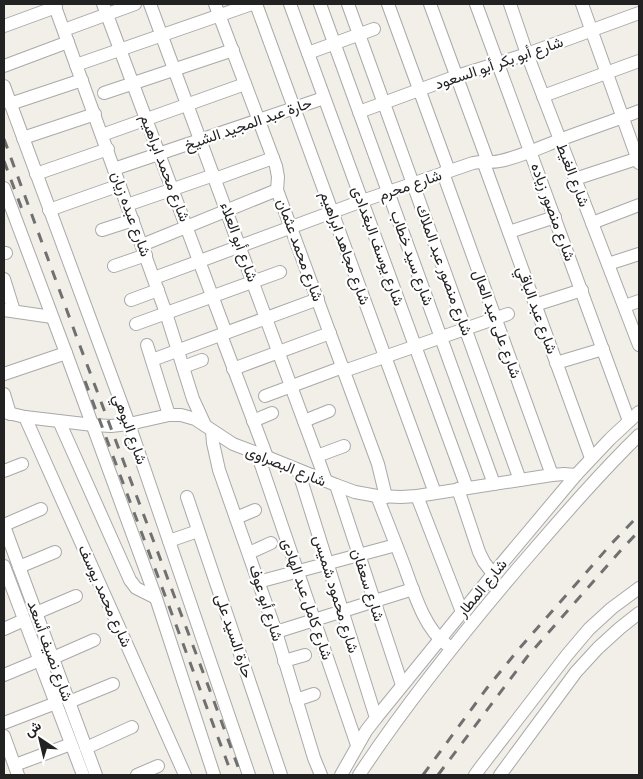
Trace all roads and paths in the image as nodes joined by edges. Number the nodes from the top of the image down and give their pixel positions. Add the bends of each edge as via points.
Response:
1 (135, 4) edge
2 (150, 4) edge
3 (254, 4) edge
4 (290, 4) edge
5 (320, 4) edge
6 (348, 4) edge
7 (388, 4) edge
8 (430, 4) edge
9 (476, 4) edge
10 (582, 4) edge
11 (55, 5) edge
12 (513, 5) edge
13 (105, 9) edge
14 (218, 9) edge
15 (639, 13) edge
16 (4, 26) edge
17 (374, 29) dead end
18 (64, 30) junction
19 (592, 30) junction
20 (162, 35) junction
21 (359, 35) junction
22 (68, 42) junction
23 (335, 44) junction
24 (121, 50) junction
25 (233, 50) junction
26 (308, 53) junction
27 (527, 54) junction
28 (639, 61) edge
29 (498, 64) junction
30 (76, 65) junction
31 (4, 66) edge
32 (174, 70) junction
33 (607, 72) junction
34 (457, 76) junction
35 (82, 80) junction
36 (133, 83) junction
37 (245, 84) junction
38 (4, 86) edge
39 (419, 90) junction
40 (104, 93) dead end
41 (543, 96) junction
42 (324, 98) junction
43 (383, 103) junction
44 (10, 104) junction
45 (187, 105) junction
46 (294, 108) junction
47 (359, 112) junction
48 (639, 112) edge
49 (95, 114) junction
50 (623, 117) junction
51 (146, 119) junction
52 (259, 120) junction
53 (102, 135) junction
54 (22, 138) junction
55 (200, 140) junction
56 (560, 140) junction
57 (108, 149) junction
58 (531, 153) junction
59 (159, 154) junction
60 (273, 158) junction
61 (639, 160) edge
62 (486, 162) junction
63 (114, 169) junction
64 (446, 172) junction
65 (36, 174) junction
66 (214, 177) junction
67 (575, 180) junction
68 (413, 184) junction
69 (120, 185) junction
70 (4, 188) edge
71 (172, 190) junction
72 (277, 190) junction
73 (388, 192) junction
74 (362, 202) junction
75 (128, 205) junction
76 (639, 205) edge
77 (49, 210) junction
78 (227, 210) junction
79 (332, 212) junction
80 (555, 217) junction
81 (133, 220) junction
82 (592, 223) junction
83 (186, 227) junction
84 (292, 228) junction
85 (102, 230) dead end
86 (509, 232) junction
87 (240, 246) junction
88 (144, 250) junction
89 (639, 254) edge
90 (200, 261) junction
91 (608, 264) junction
92 (114, 266) dead end
93 (280, 272) dead end
94 (4, 279) edge
95 (253, 282) junction
96 (156, 284) junction
97 (582, 290) junction
98 (212, 296) junction
99 (318, 299) junction
100 (131, 300) dead end
101 (639, 301) edge
102 (535, 305) junction
103 (625, 306) junction
104 (9, 310) edge
105 (166, 313) junction
106 (508, 314) dead end
107 (52, 317) junction
108 (266, 318) junction
109 (495, 318) junction
110 (136, 324) dead end
111 (465, 328) junction
112 (330, 333) junction
113 (223, 334) junction
114 (638, 336) edge
115 (441, 337) junction
116 (147, 345) dead end
117 (415, 346) junction
118 (603, 349) junction
119 (178, 350) junction
120 (279, 351) junction
121 (66, 353) junction
122 (385, 357) junction
123 (152, 360) junction
124 (202, 360) dead end
125 (556, 363) junction
126 (183, 367) junction
127 (233, 369) junction
128 (343, 369) junction
129 (4, 374) edge
130 (292, 387) junction
131 (4, 394) edge
132 (265, 396) dead end
133 (329, 411) dead end
134 (639, 412) edge
135 (7, 413) edge
136 (272, 413) dead end
137 (170, 415) junction
138 (25, 417) junction
139 (60, 421) junction
140 (253, 421) junction
141 (304, 421) junction
142 (629, 421) junction
143 (129, 424) junction
144 (93, 425) junction
145 (208, 428) junction
146 (639, 435) edge
147 (344, 446) dead end
148 (262, 455) junction
149 (318, 456) junction
150 (591, 458) junction
151 (22, 464) dead end
152 (298, 470) junction
153 (4, 471) edge
154 (552, 475) junction
155 (576, 475) junction
156 (520, 480) junction
157 (331, 483) junction
158 (494, 484) junction
159 (463, 488) junction
160 (435, 493) junction
161 (187, 496) dead end
162 (381, 496) junction
163 (417, 496) junction
164 (558, 496) junction
165 (572, 506) junction
166 (42, 509) dead end
167 (255, 510) dead end
168 (236, 518) junction
169 (4, 525) edge
170 (198, 531) junction
171 (169, 541) junction
172 (271, 543) dead end
173 (396, 545) junction
174 (55, 552) dead end
175 (249, 553) junction
176 (358, 555) junction
177 (326, 563) junction
178 (4, 566) edge
179 (19, 567) junction
180 (297, 571) junction
181 (493, 574) junction
182 (6, 581) edge
183 (258, 582) junction
184 (639, 588) edge
185 (412, 589) junction
186 (76, 596) dead end
187 (156, 598) junction
188 (374, 601) junction
189 (342, 611) junction
190 (36, 612) junction
191 (462, 612) junction
192 (639, 613) edge
193 (24, 620) junction
194 (314, 620) junction
195 (4, 628) edge
196 (276, 632) junction
197 (94, 640) dead end
198 (440, 640) junction
199 (452, 648) junction
200 (305, 655) dead end
201 (53, 658) junction
202 (40, 660) junction
203 (284, 661) junction
204 (554, 671) junction
205 (4, 675) edge
206 (569, 682) junction
207 (113, 684) dead end
208 (402, 685) junction
209 (314, 694) dead end
210 (296, 700) junction
211 (69, 702) junction
212 (56, 703) junction
213 (376, 718) junction
214 (4, 723) edge
215 (132, 727) dead end
216 (4, 736) edge
217 (71, 744) junction
218 (357, 745) junction
219 (86, 748) junction
220 (158, 766) dead end
221 (16, 770) edge
222 (83, 775) edge
223 (96, 775) edge
224 (137, 775) edge
225 (184, 775) edge
226 (214, 775) edge
227 (249, 775) edge
228 (282, 775) edge
229 (322, 775) edge
230 (341, 775) edge
231 (360, 775) edge
232 (475, 775) edge
233 (500, 775) edge

1 - 13 street
2 - 20 street, شارع أبو العلاء
3 - 14 street
3 - 46 street, شارع مجاهد ابراهيم
4 - 26 street, شارع يوسف البغدادى
5 - 23 street, شارع سيد خطاب
6 - 21 street, شارع منصور عبد الملاك
7 - 39 street, شارع على عبد العال
8 - 34 street, شارع عبد الباقي
9 - 29 street, شارع منصور زياده
10 - 19 street
11 - 16 street
11 - 18 street, شارع عبده زيان
12 - 27 street, شارع الغيط
13 - 18 street
13 - 24 street, شارع محمد ابراهيم
14 - 20 street
14 - 25 street, شارع محمد عثمان
15 - 19 street, شارع أبو بكر أبو السعود
17 - 21 street
18 - 22 street, شارع عبده زيان
19 - 27 street, شارع أبو بكر أبو السعود
19 - 33 street
20 - 24 street
20 - 32 street, شارع أبو العلاء
21 - 23 street
21 - 43 street, شارع منصور عبد الملاك
22 - 30 street, شارع عبده زيان
22 - 31 street
23 - 26 street
23 - 47 street, شارع سيد خطاب
24 - 30 street
24 - 36 street, شارع محمد ابراهيم
25 - 32 street
25 - 37 street, شارع محمد عثمان
26 - 42 street, شارع يوسف البغدادى
27 - 29 street, شارع أبو بكر أبو السعود
27 - 41 street, شارع الغيط
28 - 33 street
29 - 34 street, شارع أبو بكر أبو السعود
29 - 58 street, شارع منصور زياده
30 - 35 street, شارع عبده زيان
32 - 36 street
32 - 45 street, شارع أبو العلاء
33 - 41 street
33 - 50 street
34 - 39 street, شارع أبو بكر أبو السعود
34 - 62 street, شارع عبد الباقي
35 - 44 street
35 - 49 street, شارع عبده زيان
36 - 40 street
36 - 51 street, شارع محمد ابراهيم
37 - 45 street
37 - 52 street, شارع محمد عثمان
38 - 44 street, شارع البوهي
39 - 43 street, شارع أبو بكر أبو السعود
39 - 64 street, شارع على عبد العال
41 - 56 street, شارع الغيط
42 - 46 street, حارة عبد المجيد الشيخ
42 - 74 street, شارع يوسف البغدادى
43 - 47 street, شارع أبو بكر أبو السعود
43 - 68 street, شارع منصور عبد الملاك
44 - 54 street, شارع البوهي
45 - 51 street
45 - 55 street, شارع أبو العلاء
46 - 52 street, حارة عبد المجيد الشيخ
46 - 79 street, شارع مجاهد ابراهيم
47 - 73 street, شارع سيد خطاب
48 - 50 street, شارع محرم
49 - 53 street, شارع عبده زيان
49 - 54 street
50 - 56 street, شارع محرم
50 - 61 street
51 - 53 street
51 - 59 street, شارع محمد ابراهيم
52 - 55 street, حارة عبد المجيد الشيخ
52 - 60 street, شارع محمد عثمان
53 - 57 street, شارع عبده زيان
54 - 65 street, شارع البوهي
55 - 59 street, حارة عبد المجيد الشيخ
55 - 66 street, شارع أبو العلاء
56 - 58 street, شارع محرم
56 - 67 street, شارع الغيط
57 - 63 street, شارع عبده زيان
57 - 65 street
58 - 62 street, شارع محرم via 499,162
58 - 80 street, شارع منصور زياده
59 - 63 street, حارة عبد المجيد الشيخ
59 - 71 street, شارع محمد ابراهيم
60 - 66 street
60 - 72 street, شارع محمد عثمان via 278,177
61 - 67 street
62 - 64 street, شارع محرم
62 - 86 street, شارع عبد الباقي
63 - 69 street, شارع عبده زيان
64 - 68 street, شارع محرم
64 - 109 street, شارع على عبد العال
65 - 77 street, شارع البوهي
66 - 71 street
66 - 78 street, شارع أبو العلاء
67 - 82 street, شارع الغيط
68 - 73 street, شارع محرم
68 - 111 street, شارع منصور عبد الملاك
69 - 75 street, شارع عبده زيان
69 - 77 street
70 - 107 street
71 - 75 street
71 - 83 street, شارع محمد ابراهيم
72 - 78 street
72 - 84 street, شارع محمد عثمان
73 - 74 street, شارع محرم
73 - 115 street, شارع سيد خطاب
74 - 79 street, شارع محرم
74 - 117 street, شارع يوسف البغدادى
75 - 81 street, شارع عبده زيان
76 - 82 street
77 - 143 street, شارع البوهي
78 - 83 street
78 - 87 street, شارع أبو العلاء
79 - 84 street, شارع محرم
79 - 122 street, شارع مجاهد ابراهيم
80 - 86 street
80 - 97 street, شارع منصور زياده
81 - 85 street
81 - 88 street, شارع عبده زيان
82 - 91 street, شارع الغيط
83 - 88 street
83 - 90 street, شارع محمد ابراهيم
84 - 87 street, شارع محرم
84 - 99 street, شارع محمد عثمان
86 - 102 street, شارع عبد الباقي
87 - 90 street, شارع محرم
87 - 95 street, شارع أبو العلاء
88 - 92 street
88 - 96 street, شارع عبده زيان
89 - 91 street
90 - 96 street, شارع محرم
90 - 98 street, شارع محمد ابراهيم
91 - 103 street, شارع الغيط
93 - 95 street
94 - 104 street
95 - 98 street
95 - 108 street, شارع أبو العلاء
96 - 100 street, شارع محرم
96 - 105 street, شارع عبده زيان
97 - 102 street
97 - 118 street, شارع منصور زياده
98 - 105 street
98 - 113 street, شارع محمد ابراهيم
99 - 108 street
99 - 112 street, شارع محمد عثمان
101 - 103 street
102 - 125 street, شارع عبد الباقي
103 - 114 street, شارع الغيط
104 - 107 street
105 - 110 street
105 - 119 street, شارع عبده زيان
106 - 109 street
107 - 121 street
108 - 113 street
108 - 120 street, شارع أبو العلاء
109 - 111 street
109 - 154 street, شارع على عبد العال
111 - 115 street
111 - 156 street, شارع منصور عبد الملاك
112 - 120 street
112 - 128 street, شارع محمد عثمان
113 - 119 street
113 - 127 street, شارع محمد ابراهيم
115 - 117 street
115 - 158 street, شارع سيد خطاب
116 - 123 street
117 - 122 street
117 - 159 street, شارع يوسف البغدادى
118 - 125 street
118 - 142 street, شارع منصور زياده
119 - 123 street
119 - 126 street, شارع عبده زيان
120 - 127 street
120 - 130 street, شارع أبو العلاء
121 - 129 street
121 - 144 street
122 - 128 street
122 - 160 street, شارع مجاهد ابراهيم
123 - 137 street
124 - 126 street
125 - 150 street, شارع عبد الباقي
126 - 145 street, شارع عبده زيان via 193,400
127 - 140 street, شارع محمد ابراهيم
128 - 130 street
128 - 162 street, شارع محمد عثمان via 378,464
130 - 132 street
130 - 141 street, شارع أبو العلاء
131 - 135 street
133 - 141 street
134 - 142 street, شارع المطار
135 - 138 street, شارع البصراوى
136 - 140 street
137 - 143 street, شارع البصراوى
137 - 145 street, شارع البصراوى via 195,419
138 - 139 street, شارع البصراوى
138 - 225 street, شارع محمد يوسف
139 - 144 street, شارع البصراوى
139 - 187 street via 130,580 136,588
140 - 148 street, شارع محمد ابراهيم
141 - 149 street, شارع أبو العلاء
142 - 150 street, شارع المطار
143 - 144 street, شارع البصراوى
143 - 171 street, شارع البوهي
144 - 187 street
145 - 148 street, شارع البصراوى via 232,444
145 - 168 street, شارع أبو عوف
146 - 165 street, شارع المطار
147 - 149 street
148 - 152 street, شارع البصراوى
148 - 180 street, شارع كامل عبد الهادى
149 - 157 street, شارع أبو العلاء
150 - 155 street, شارع المطار
151 - 153 street
152 - 157 street, شارع البصراوى
152 - 177 street, شارع محمود شميس
154 - 155 street, شارع البصراوى
154 - 156 street, شارع البصراوى
155 - 164 street, شارع المطار
156 - 158 street, شارع البصراوى
157 - 162 street, شارع البصراوى via 355,492
157 - 176 street, شارع سعفان
158 - 159 street, شارع البصراوى
159 - 160 street, شارع البصراوى
159 - 181 street, شارع يوسف البغدادى via 479,552
160 - 163 street, شارع البصراوى
161 - 170 street, حارة السيد على
162 - 163 street, شارع البصراوى
162 - 173 street, شارع محمد عثمان
163 - 191 street
164 - 165 street
164 - 181 street, شارع المطار
165 - 199 street, شارع المطار
166 - 169 street
167 - 168 street
168 - 175 street, شارع أبو عوف
169 - 179 street, شارع نصيف أسعد
170 - 171 street
170 - 228 street, حارة السيد على
171 - 227 street, شارع البوهي
172 - 175 street
173 - 176 street
173 - 185 street, شارع محمد عثمان
174 - 179 street
175 - 183 street, شارع أبو عوف
176 - 177 street
176 - 188 street, شارع سعفان
177 - 180 street
177 - 189 street, شارع محمود شميس
178 - 182 street, شارع نصيف أسعد
179 - 190 street, شارع نصيف أسعد
180 - 183 street
180 - 194 street, شارع كامل عبد الهادى
181 - 191 street, شارع المطار
182 - 193 street, شارع نصيف أسعد
183 - 196 street, شارع أبو عوف
184 - 204 street via 589,630
185 - 188 street
185 - 198 street, شارع محمد عثمان via 433,633
186 - 190 street
187 - 226 street
188 - 189 street
188 - 208 street, شارع سعفان
189 - 194 street
189 - 213 street, شارع محمود شميس
190 - 201 street, شارع نصيف أسعد
191 - 198 street, شارع المطار
192 - 206 street via 598,648
193 - 195 street
193 - 202 street, شارع نصيف أسعد
194 - 196 street
194 - 218 street, شارع كامل عبد الهادى
196 - 203 street, شارع أبو عوف
197 - 201 street
198 - 199 street
198 - 208 street, شارع المطار
199 - 231 street, شارع المطار
200 - 203 street
201 - 211 street, شارع نصيف أسعد
202 - 205 street
202 - 212 street, شارع نصيف أسعد
203 - 210 street, شارع أبو عوف
204 - 206 street
204 - 232 street
206 - 233 street
207 - 211 street
208 - 213 street, شارع المطار
209 - 210 street
210 - 229 street, شارع أبو عوف
211 - 219 street, شارع نصيف أسعد
212 - 214 street
212 - 217 street, شارع نصيف أسعد
213 - 218 street, شارع المطار
215 - 219 street
216 - 221 street
217 - 221 street
217 - 222 street, شارع نصيف أسعد
218 - 230 street, شارع المطار
219 - 223 street, شارع نصيف أسعد
220 - 224 street

